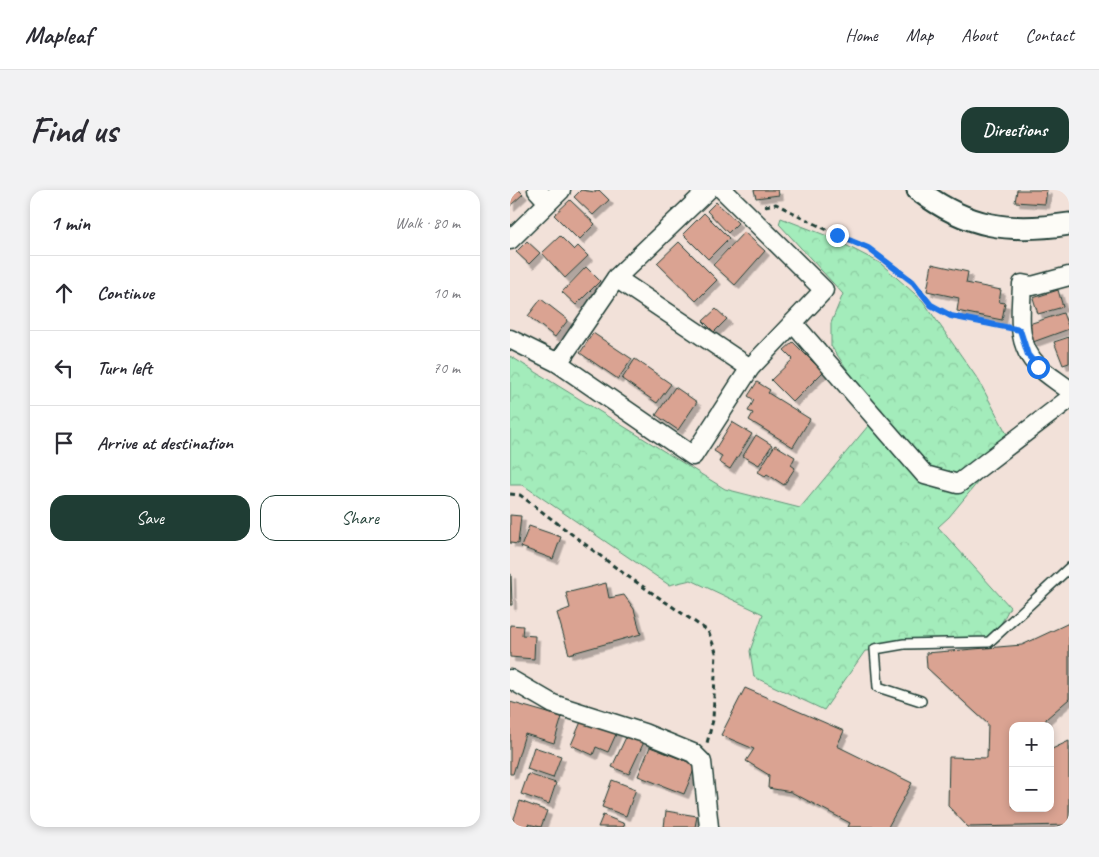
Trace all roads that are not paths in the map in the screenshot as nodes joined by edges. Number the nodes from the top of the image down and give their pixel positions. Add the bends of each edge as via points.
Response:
1 (708, 190) edge
2 (723, 190) edge
3 (918, 190) edge
4 (549, 194) edge
5 (1069, 224) edge
6 (510, 240) edge
7 (1069, 276) edge
8 (616, 278) junction
9 (793, 323) junction
10 (510, 339) edge
11 (558, 363) junction
12 (750, 368) junction
13 (1066, 384) edge
14 (1069, 399) edge
15 (1069, 568) edge
16 (510, 679) edge
17 (921, 701) dead end
18 (709, 827) edge

1 - 8 street
2 - 9 street via 824,290
3 - 5 street via 956,214 983,223 1011,229
4 - 6 street
7 - 13 street via 1032,286 1022,284 1020,330 1028,355 1038,367
8 - 11 street
8 - 12 street
9 - 12 street
9 - 14 street via 925,476 958,484
10 - 11 street
11 - 12 street via 693,456
15 - 17 lane via 989,642 904,644 875,649 878,688
16 - 18 street via 553,704 644,733 693,753 702,762

